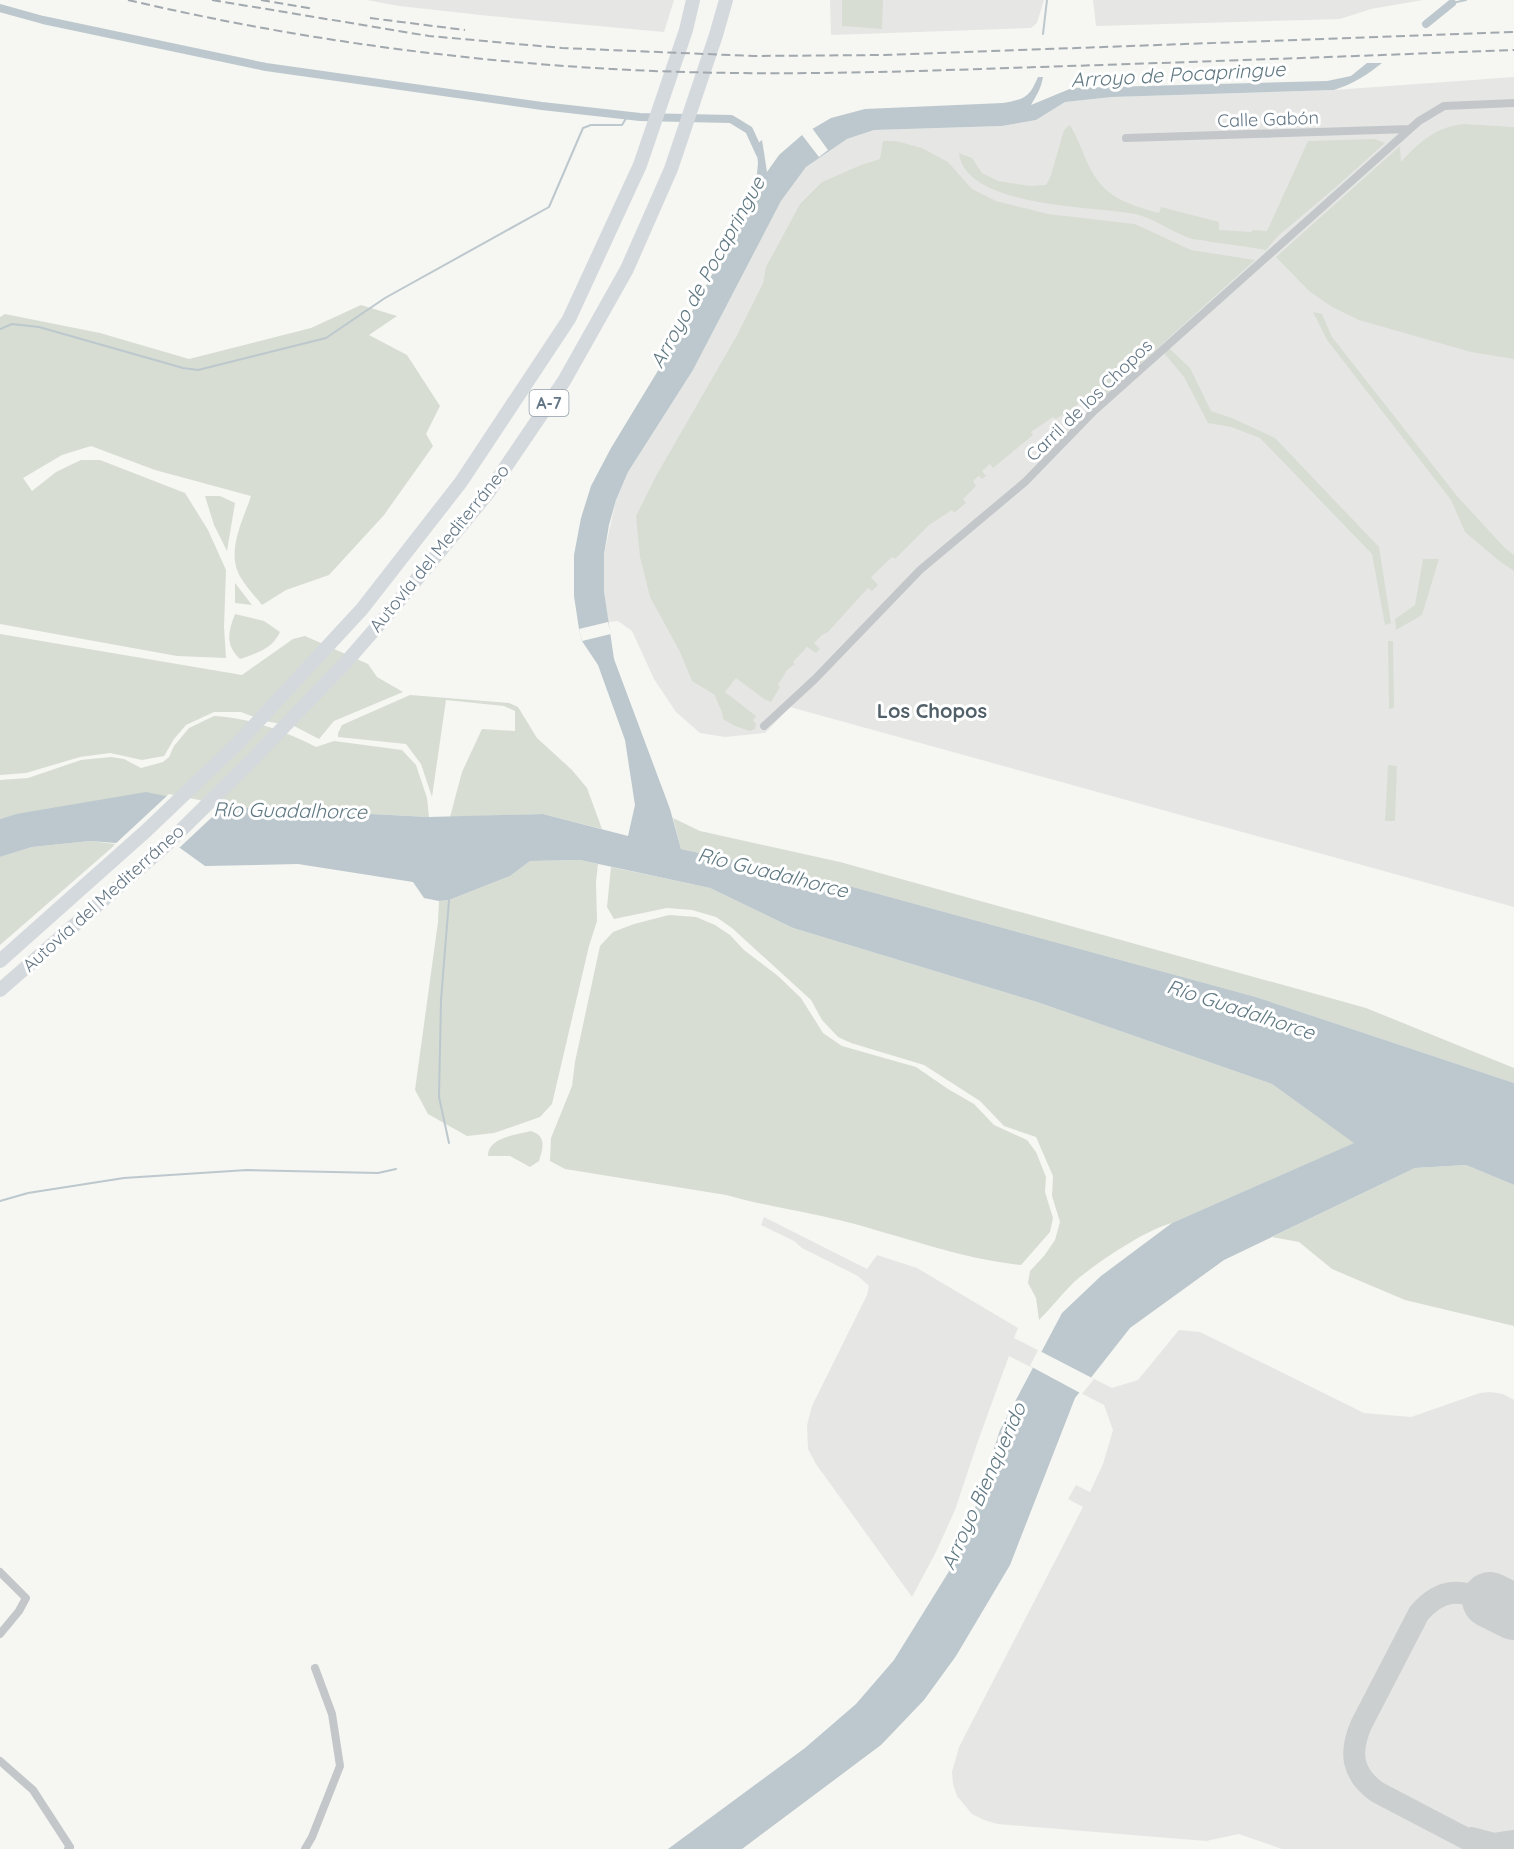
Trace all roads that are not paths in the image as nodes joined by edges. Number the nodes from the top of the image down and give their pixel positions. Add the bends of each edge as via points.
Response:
1 (693, 0) edge
2 (726, 0) edge
3 (1514, 103) edge
4 (1410, 129) junction
5 (1126, 138) dead end
6 (764, 726) dead end
7 (0, 961) edge
8 (0, 990) edge
9 (0, 1572) edge
10 (0, 1634) edge
11 (315, 1668) dead end
12 (0, 1761) edge
13 (68, 1849) edge
14 (304, 1849) edge

1 - 7 highway, Autovía del Mediterráneo / A-7 via 640,165 569,319 461,482 362,609 238,743
2 - 8 highway, Autovía del Mediterráneo / A-7 via 671,169 627,269 564,381 488,493 348,660 260,752 164,847
3 - 4 street, Carril de los Chopos via 1444,106
4 - 5 street, Calle Gabón
4 - 6 street, Carril de los Chopos via 1094,411 1025,482 920,570
9 - 10 street via 26,1598
11 - 14 street via 332,1714 340,1766
12 - 13 street via 33,1790

